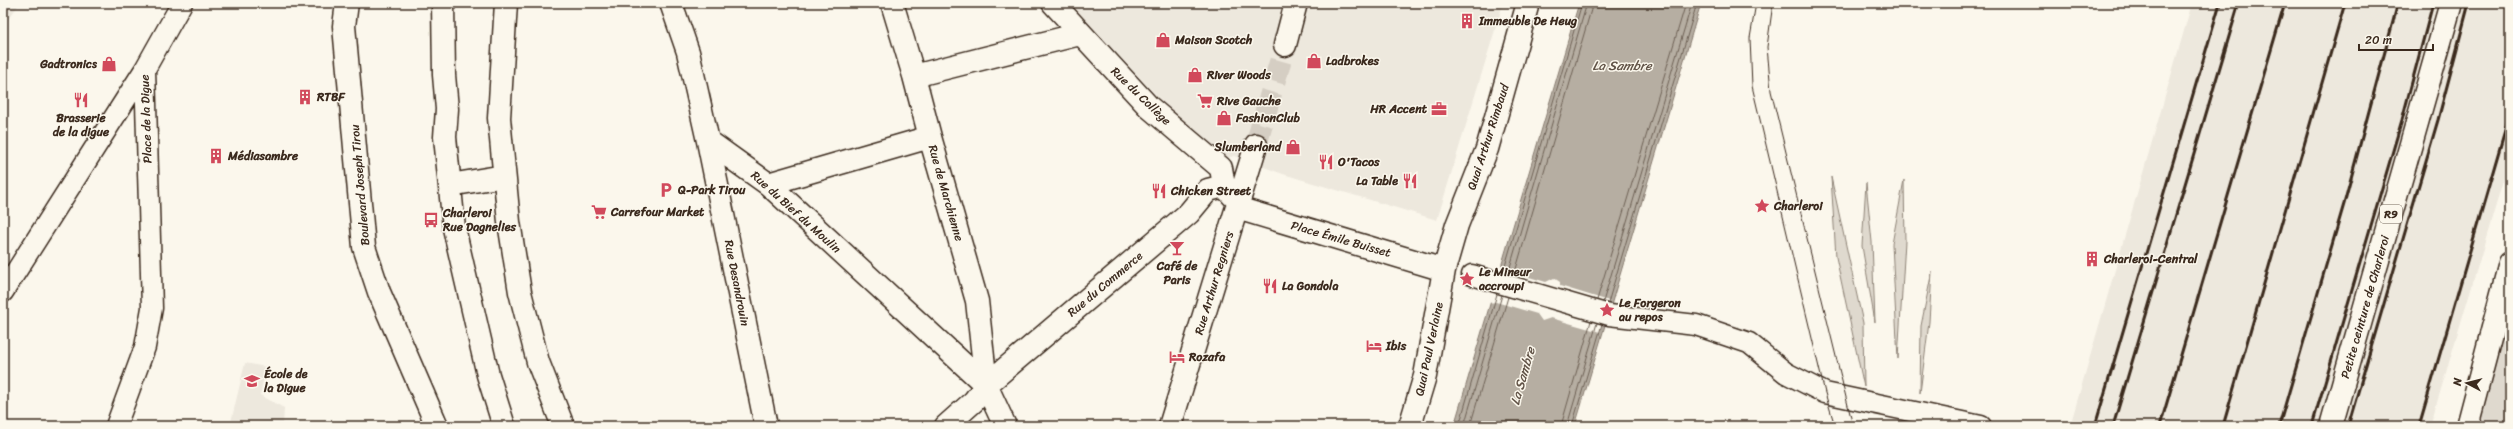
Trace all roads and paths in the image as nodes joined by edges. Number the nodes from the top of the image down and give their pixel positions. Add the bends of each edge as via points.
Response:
1 (182, 3) edge
2 (347, 3) edge
3 (443, 3) edge
4 (506, 3) edge
5 (672, 3) edge
6 (892, 3) edge
7 (1053, 3) edge
8 (1296, 3) edge
9 (1528, 3) edge
10 (2451, 3) edge
11 (1080, 34) junction
12 (1285, 45) tunnel mouth
13 (145, 69) junction
14 (914, 76) junction
15 (930, 137) junction
16 (708, 141) junction
17 (1256, 145) tunnel mouth
18 (504, 176) junction
19 (768, 184) junction
20 (450, 185) junction
21 (1224, 186) junction
22 (1237, 208) junction
23 (2510, 264) edge
24 (1444, 270) junction
25 (1472, 275) dead end
26 (3, 292) edge
27 (986, 385) junction
28 (116, 426) edge
29 (438, 426) edge
30 (504, 426) edge
31 (563, 426) edge
32 (766, 426) edge
33 (946, 426) edge
34 (1005, 426) edge
35 (1170, 426) edge
36 (1410, 426) edge
37 (1981, 426) edge
38 (2331, 426) edge
39 (2467, 426) edge

1 - 13 street
2 - 29 main road, Boulevard Joseph Tirou via 344,26 364,247 379,292
3 - 20 main road via 446,136
4 - 18 main road via 499,118
5 - 16 main road via 688,52
6 - 14 main road, Rue de Marchienne
7 - 11 main road, Rue du Collège
8 - 12 main road
9 - 24 main road, Quai Arthur Rimbaud via 1487,149 1457,225
10 - 38 main road, Petite ceinture de Charleroi / R9
11 - 14 main road
11 - 21 main road, Rue du Collège via 1149,107 1221,168
13 - 26 street, Place de la Digue
13 - 28 street, Place de la Digue via 152,308 145,347
14 - 15 main road, Rue de Marchienne
15 - 19 main road
15 - 27 main road, Rue de Marchienne via 977,301
16 - 19 main road, Rue du Bief du Moulin
16 - 32 main road, Rue Desandrouin
17 - 22 main road, Rue Arthur Regniers
18 - 20 main road
18 - 31 main road via 520,292 537,355
19 - 27 main road, Rue du Bief du Moulin
20 - 30 main road via 454,228 468,292 488,375
21 - 22 main road, Rue du Collège via 1235,198
21 - 27 main road, Rue du Commerce via 1208,190 1189,213
22 - 24 main road, Place Émile Buisset
22 - 35 main road, Rue Arthur Regniers
23 - 39 main road
24 - 36 main road, Quai Paul Verlaine via 1425,376
25 - 37 street via 1609,315 1696,325 1749,343 1786,373 1825,393
27 - 33 main road, Rue du Commerce via 974,401
27 - 34 main road

